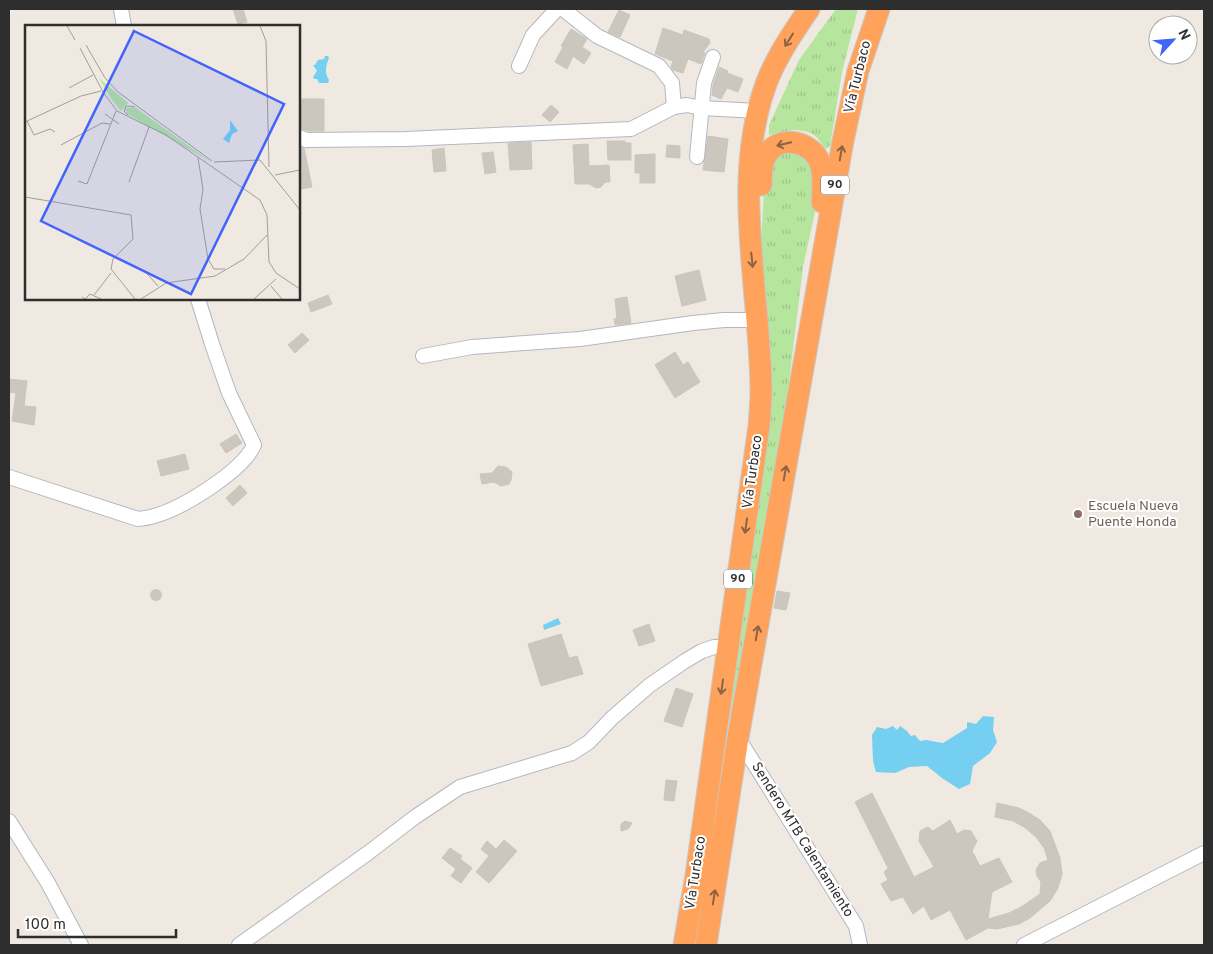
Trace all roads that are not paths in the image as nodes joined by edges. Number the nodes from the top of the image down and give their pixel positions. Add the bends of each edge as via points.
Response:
1 (121, 9) edge
2 (557, 9) edge
3 (563, 9) edge
4 (809, 9) edge
5 (879, 9) edge
6 (124, 25) edge
7 (713, 57) dead end
8 (519, 66) dead end
9 (674, 108) junction
10 (701, 108) junction
11 (758, 111) junction
12 (300, 137) edge
13 (697, 157) dead end
14 (750, 212) junction
15 (198, 300) edge
16 (757, 320) junction
17 (808, 339) junction
18 (423, 356) dead end
19 (9, 477) edge
20 (728, 648) junction
21 (738, 738) junction
22 (9, 821) edge
23 (1204, 852) edge
24 (81, 945) edge
25 (240, 945) edge
26 (684, 945) edge
27 (706, 945) edge
28 (860, 945) edge
29 (1024, 945) edge

1 - 6 street
2 - 8 street via 533,35
3 - 9 street via 597,36 658,66 672,82
4 -> 11 highway, Vía Turbaco / 90 via 779,55
17 -> 5 highway, Vía Turbaco / 90 via 846,124 858,71
7 - 10 street via 704,82
9 - 10 street via 687,105
9 - 12 street via 631,129 406,139
10 - 11 street
10 - 13 street
11 - 14 highway, Vía Turbaco / 90 via 751,143
14 -> 16 highway, Vía Turbaco / 90
17 -> 14 highway via 804,316 823,200 822,172 815,153 796,142 774,147 764,158 759,199
15 - 19 street via 229,393 254,445 242,462 198,496 154,516 138,519
16 - 18 street via 716,320
16 -> 20 highway, Vía Turbaco / 90 via 761,389 759,426
21 -> 17 highway, Vía Turbaco / 90
20 - 25 street via 708,649 650,684 589,742 572,753 460,787
20 -> 26 highway, Vía Turbaco / 90
27 -> 21 highway, Vía Turbaco / 90
21 - 28 street, Sendero MTB Calentamiento via 856,926
22 - 24 street via 48,883
23 - 29 street

